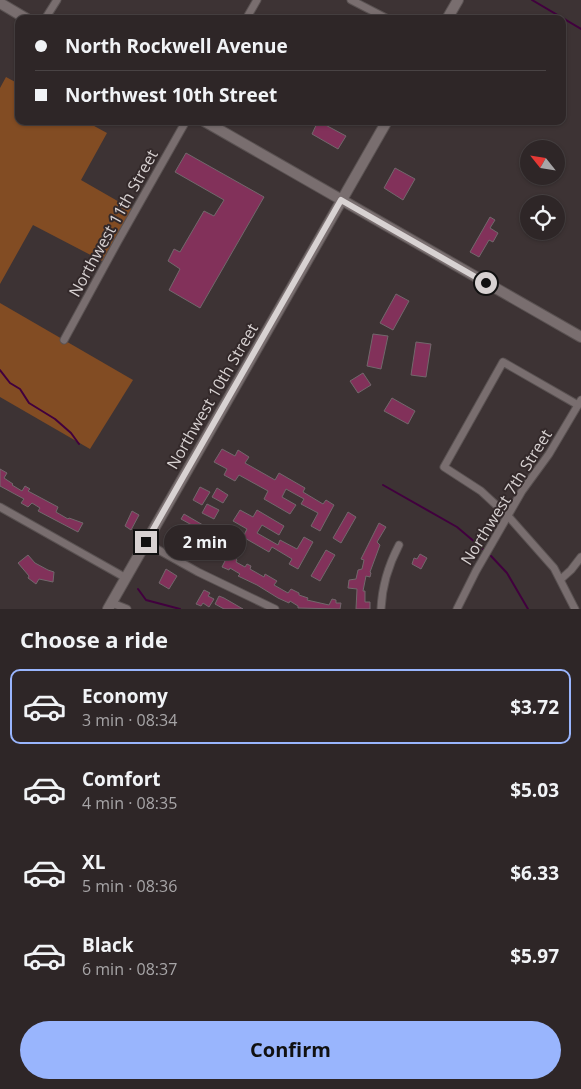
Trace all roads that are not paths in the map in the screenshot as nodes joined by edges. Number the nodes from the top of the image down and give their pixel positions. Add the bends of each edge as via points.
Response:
1 (56, 0) edge
2 (256, 0) edge
3 (351, 0) edge
4 (458, 0) edge
5 (1, 5) edge
6 (20, 15) edge
7 (48, 15) edge
8 (248, 15) edge
9 (380, 15) edge
10 (449, 15) edge
11 (184, 125) edge
12 (211, 125) edge
13 (385, 125) edge
14 (341, 200) junction
15 (581, 337) edge
16 (64, 340) dead end
17 (580, 402) edge
18 (0, 507) edge
19 (508, 516) junction
20 (146, 542) junction
21 (399, 545) dead end
22 (581, 557) edge
23 (126, 578) junction
24 (561, 579) junction
25 (110, 606) edge
26 (127, 609) edge
27 (275, 609) edge
28 (381, 609) edge
29 (457, 609) edge
30 (575, 609) edge

1 - 7 street
2 - 8 street
3 - 9 street
4 - 10 main road
5 - 6 main road
11 - 16 street, Northwest 11th Street
12 - 14 main road
13 - 14 main road, Northwest 10th Street
14 - 15 main road
14 - 20 main road, Northwest 10th Street
17 - 19 street, Northwest 7th Street
17 - 19 street via 503,362 444,467 481,491
18 - 23 street
19 - 24 street
19 - 29 street, Northwest 7th Street
20 - 23 main road, Northwest 10th Street
20 - 27 street via 198,572
21 - 28 street via 388,567
22 - 24 street
23 - 25 main road, Northwest 10th Street
24 - 30 street
25 - 26 street

